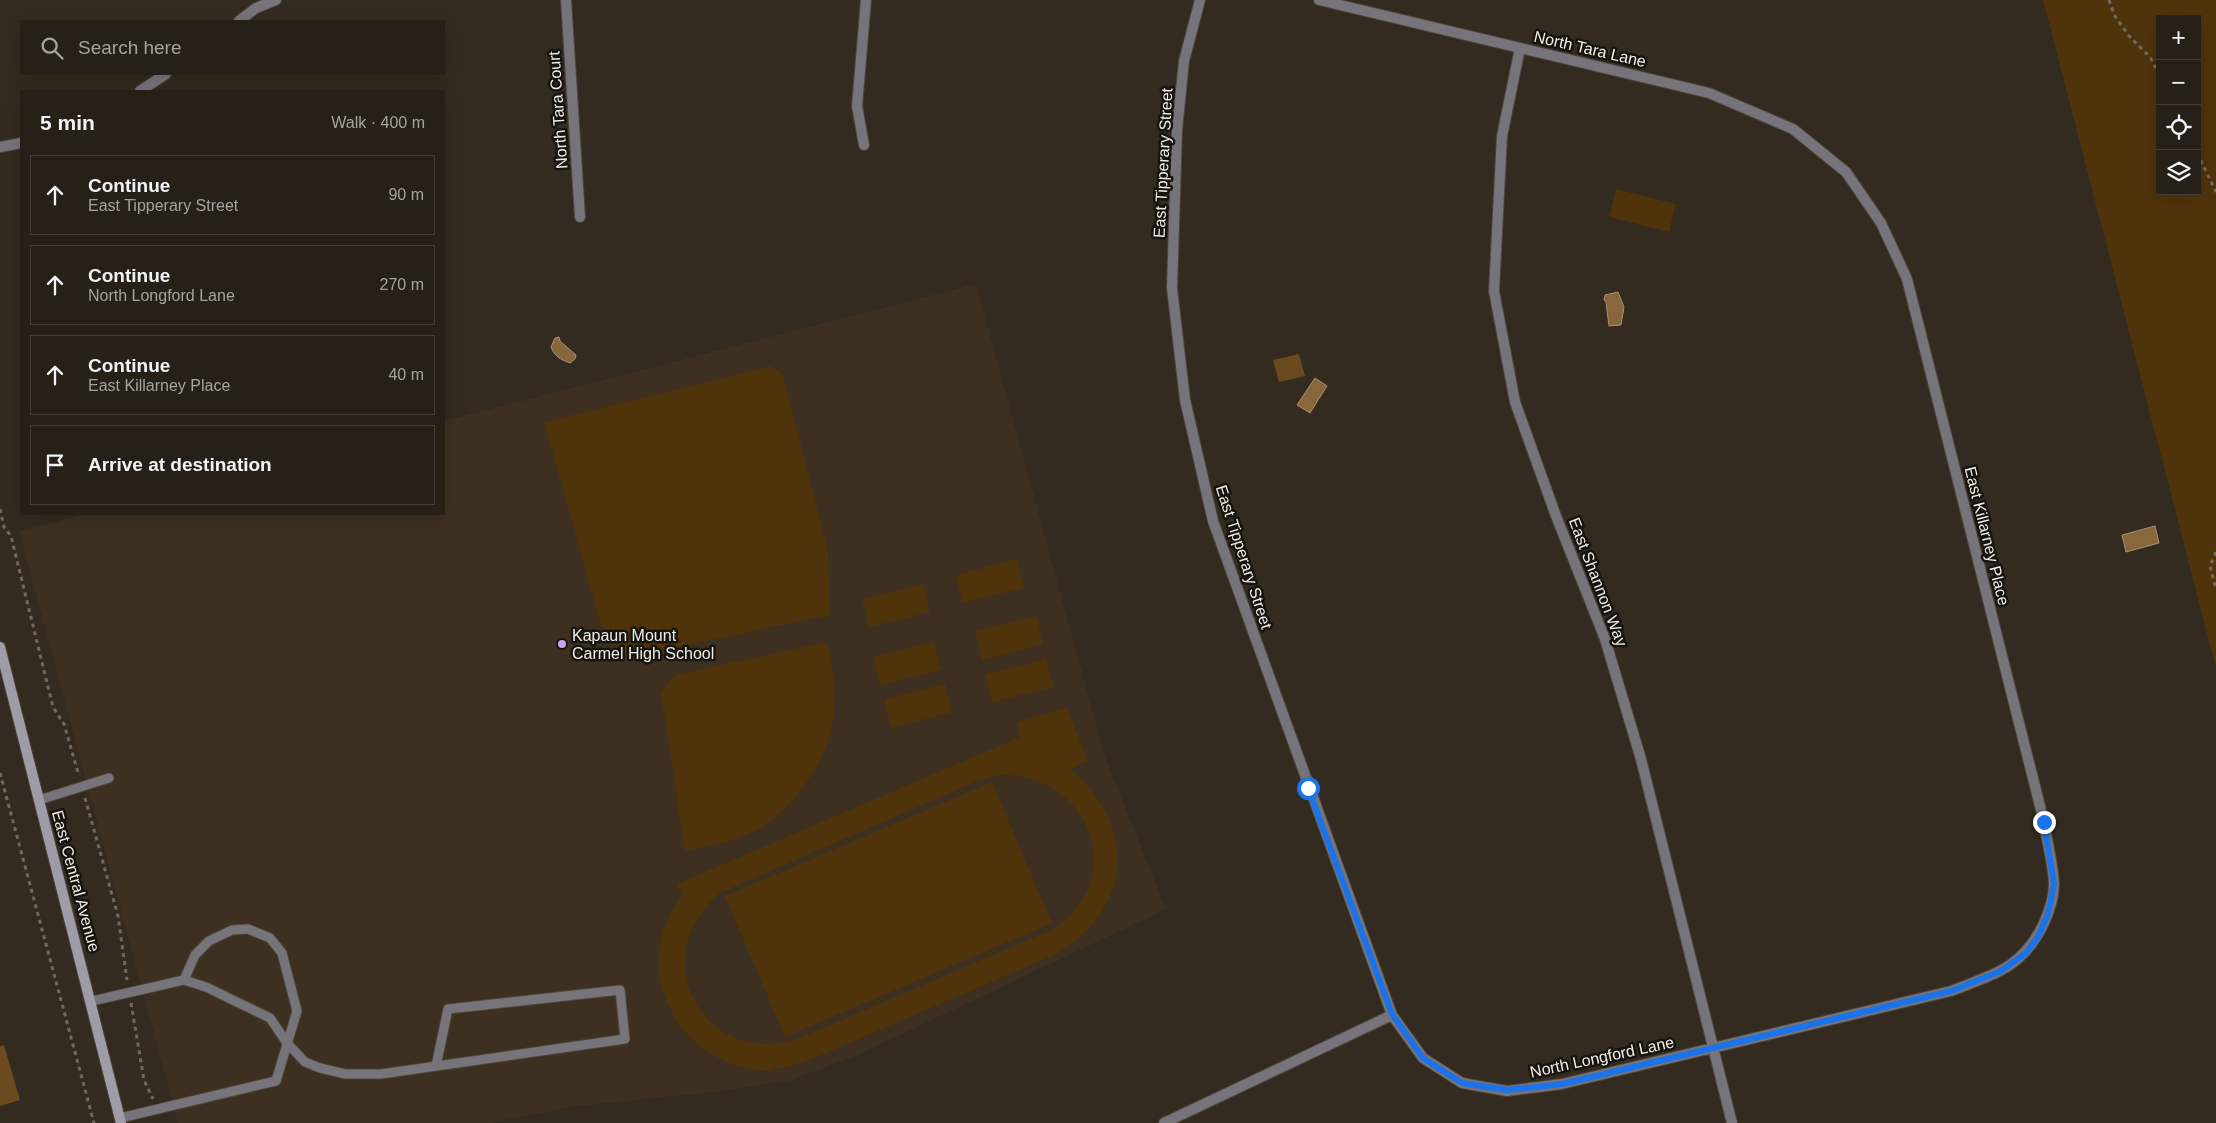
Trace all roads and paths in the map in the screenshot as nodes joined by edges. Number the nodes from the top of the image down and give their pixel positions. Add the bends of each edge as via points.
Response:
1 (276, 0) edge
2 (566, 0) edge
3 (866, 0) edge
4 (1200, 0) edge
5 (1319, 0) edge
6 (2108, 0) edge
7 (239, 20) edge
8 (1520, 48) junction
9 (2156, 68) edge
10 (164, 75) edge
11 (142, 90) edge
12 (20, 142) edge
13 (864, 146) dead end
14 (0, 147) edge
15 (2201, 161) edge
16 (1838, 166) joint
17 (2216, 192) edge
18 (580, 217) dead end
19 (0, 509) edge
20 (2216, 552) edge
21 (2216, 589) edge
22 (0, 647) edge
23 (0, 774) edge
24 (109, 778) dead end
25 (82, 787) junction
26 (39, 800) junction
27 (2041, 930) joint
28 (184, 980) junction
29 (129, 993) junction
30 (92, 1002) junction
31 (1392, 1014) junction
32 (288, 1043) junction
33 (1713, 1048) junction
34 (436, 1066) junction
35 (157, 1109) junction
36 (121, 1120) edge
37 (94, 1123) edge
38 (1164, 1123) edge
39 (1732, 1123) edge

1 - 7 street via 256,8
2 - 18 street, North Tara Court
3 - 13 street via 857,106
4 - 31 street, East Tipperary Street via 1184,62 1177,130 1172,288 1185,400 1213,522
5 - 8 street, North Tara Lane
6 - 9 path via 2114,15
8 - 16 street, North Tara Lane via 1709,93 1793,129
8 - 33 street, East Shannon Way via 1502,136 1494,291 1515,402 1605,638 1641,759
10 - 11 street
12 - 14 street
15 - 17 path
16 - 27 street, East Killarney Place via 1846,172 1881,223 1907,278 2044,822 2054,884
19 - 25 path via 4,527 11,536 53,707 64,724
20 - 21 path via 2210,566
22 - 26 main road, East Central Avenue
23 - 37 path
24 - 25 lane
25 - 26 lane
25 - 29 path via 118,916
26 - 30 main road, East Central Avenue
27 - 33 street, North Longford Lane via 2026,953 2001,971 1951,991
28 - 29 lane
28 - 32 lane via 270,1018
28 - 32 lane via 195,955 209,941 232,930 248,929 270,938 282,953 297,1011
29 - 30 lane
29 - 35 path via 144,1080
30 - 36 main road, East Central Avenue
31 - 33 street, North Longford Lane via 1423,1058 1462,1083 1507,1090 1562,1084
31 - 38 street
32 - 34 lane via 305,1062 345,1074 381,1074
32 - 35 lane via 276,1081
33 - 39 street, East Shannon Way
34 - 34 lane via 625,1039 620,990 448,1009
35 - 36 lane

